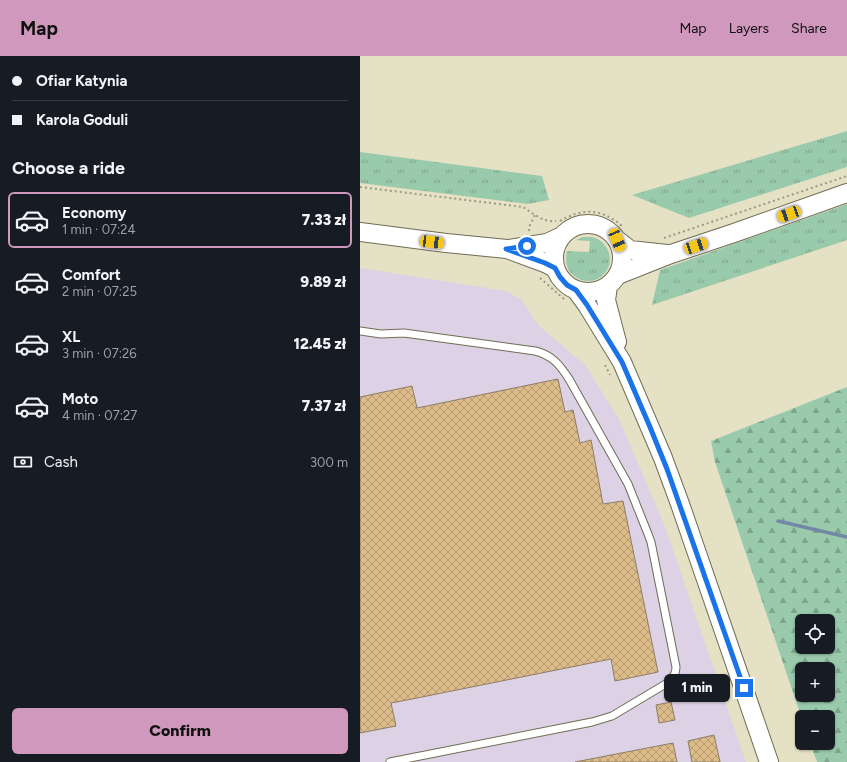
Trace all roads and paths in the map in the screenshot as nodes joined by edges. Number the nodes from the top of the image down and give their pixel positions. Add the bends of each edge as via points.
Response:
1 (847, 176) edge
2 (360, 186) edge
3 (847, 193) edge
4 (535, 215) junction
5 (360, 232) edge
6 (621, 234) junction
7 (528, 236) dead end
8 (562, 236) junction
9 (659, 240) dead end
10 (506, 249) junction
11 (671, 254) junction
12 (555, 268) junction
13 (537, 275) dead end
14 (613, 281) junction
15 (572, 297) junction
16 (360, 331) edge
17 (602, 359) dead end
18 (622, 362) junction
19 (612, 380) dead end
20 (390, 762) edge
21 (769, 762) edge

1 - 9 path
2 - 4 path via 523,207
3 - 11 street
4 - 6 path via 553,222 579,212 603,214 610,217
4 - 7 path
5 - 10 street
6 - 8 street via 612,233 595,224 586,224 577,226
6 - 11 street via 630,250
6 - 14 street via 621,268
8 - 10 street via 547,243
8 - 12 street via 554,254
10 - 12 street
11 - 14 street
12 - 15 street
13 - 15 path
14 - 15 street via 600,290
14 - 18 street via 606,300
15 - 18 street via 587,305
16 - 20 lane via 404,332 535,351 544,353 558,363 570,379 628,484 648,534 676,667 676,673 668,682 612,716 584,724
17 - 19 path
18 - 21 street via 677,497

